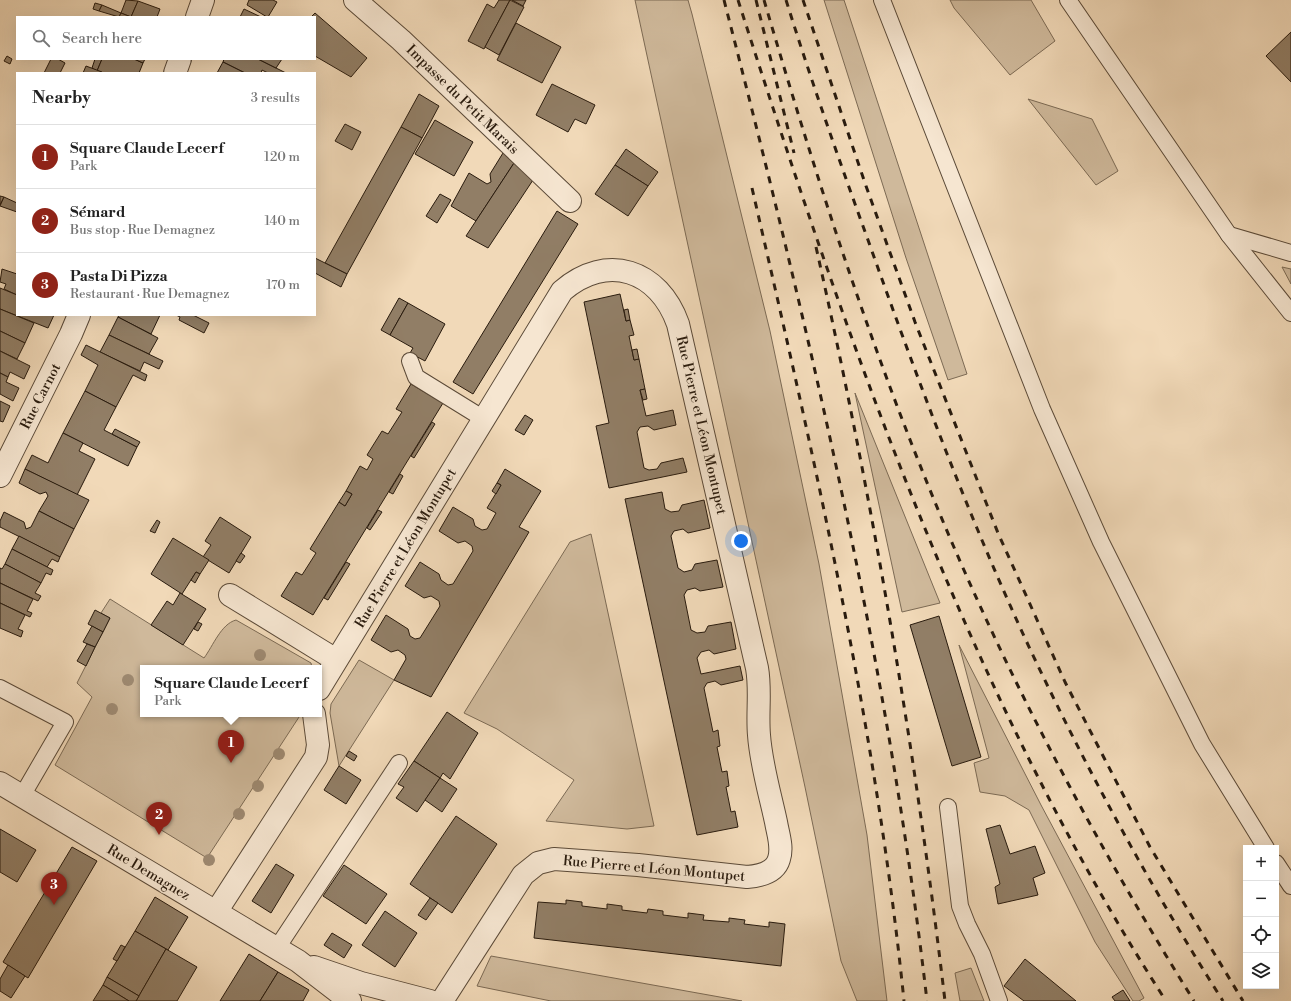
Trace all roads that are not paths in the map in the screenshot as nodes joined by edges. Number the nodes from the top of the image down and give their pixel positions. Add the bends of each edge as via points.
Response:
1 (203, 0) edge
2 (355, 0) edge
3 (882, 0) edge
4 (1068, 0) edge
5 (196, 16) edge
6 (180, 60) edge
7 (175, 72) edge
8 (570, 201) dead end
9 (1230, 235) junction
10 (1291, 253) edge
11 (1291, 313) edge
12 (79, 316) edge
13 (410, 361) dead end
14 (484, 419) junction
15 (0, 476) edge
16 (230, 595) dead end
17 (336, 660) junction
18 (322, 684) edge
19 (0, 688) edge
20 (314, 717) edge
21 (399, 764) dead end
22 (0, 782) edge
23 (22, 796) junction
24 (948, 807) dead end
25 (1264, 845) edge
26 (1279, 868) edge
27 (1291, 886) edge
28 (216, 912) junction
29 (277, 948) junction
30 (298, 961) junction
31 (350, 1001) edge
32 (430, 1001) edge
33 (442, 1001) edge
34 (999, 1001) edge

1 - 5 street
2 - 8 street, Impasse du Petit Marais via 401,40
3 - 25 lane via 1042,409 1101,542 1202,744
4 - 9 lane
6 - 7 street
9 - 10 lane
9 - 11 lane
12 - 15 street, Rue Carnot
13 - 14 lane via 416,377
14 - 17 street, Rue Pierre et Léon Montupet
14 - 33 street, Rue Pierre et Léon Montupet via 553,303 570,284 594,272 615,270 633,274 665,296 673,308 678,324 758,668 759,736 780,850 775,867 767,873 747,877 554,859 538,863 524,874
16 - 17 street
17 - 18 street, Rue Pierre et Léon Montupet
19 - 23 lane via 65,722
20 - 28 street via 318,745 316,756
21 - 29 lane
22 - 23 street, Rue Demagnez
23 - 28 street, Rue Demagnez
24 - 34 lane via 960,906 982,954
26 - 27 lane
28 - 29 street, Rue Demagnez
29 - 30 street, Rue Demagnez
30 - 31 street, Rue Demagnez
30 - 32 street, Rue Demagnez via 361,983

